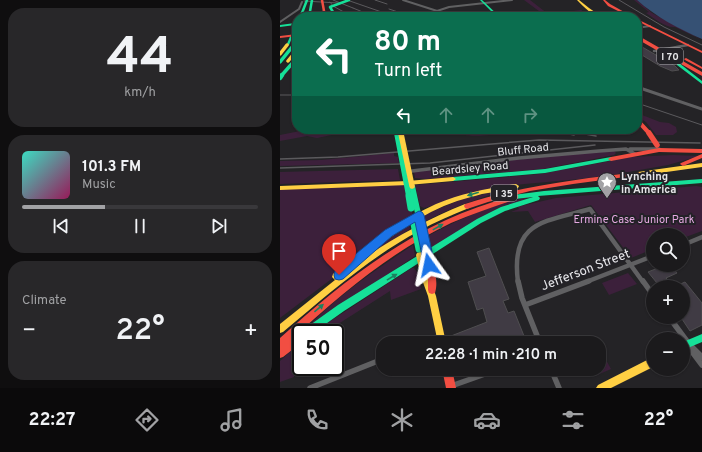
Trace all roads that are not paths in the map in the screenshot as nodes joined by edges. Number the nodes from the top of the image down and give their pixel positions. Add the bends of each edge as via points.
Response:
1 (312, 0) edge
2 (317, 0) edge
3 (322, 0) edge
4 (348, 0) edge
5 (403, 0) edge
6 (416, 0) edge
7 (507, 0) edge
8 (512, 0) edge
9 (574, 0) edge
10 (578, 0) edge
11 (604, 0) edge
12 (304, 1) edge
13 (410, 2) junction
14 (482, 2) edge
15 (437, 11) junction
16 (295, 12) edge
17 (302, 12) edge
18 (310, 12) edge
19 (315, 12) edge
20 (323, 12) edge
21 (334, 12) edge
22 (440, 12) edge
23 (493, 12) edge
24 (589, 12) edge
25 (593, 12) edge
26 (622, 12) edge
27 (292, 14) edge
28 (280, 22) edge
29 (642, 22) edge
30 (280, 26) edge
31 (650, 26) junction
32 (642, 27) edge
33 (292, 29) edge
34 (292, 31) edge
35 (292, 33) edge
36 (281, 37) edge
37 (642, 40) edge
38 (642, 41) edge
39 (642, 41) edge
40 (688, 45) junction
41 (292, 47) edge
42 (292, 51) edge
43 (654, 51) dead end
44 (702, 52) edge
45 (280, 53) edge
46 (292, 56) edge
47 (292, 59) edge
48 (280, 61) edge
49 (292, 64) edge
50 (678, 64) junction
51 (702, 68) edge
52 (280, 71) edge
53 (702, 74) edge
54 (280, 78) edge
55 (702, 78) edge
56 (702, 83) edge
57 (642, 89) edge
58 (702, 104) edge
59 (701, 109) edge
60 (642, 125) edge
61 (397, 134) edge
62 (401, 134) edge
63 (658, 148) junction
64 (626, 149) junction
65 (702, 151) edge
66 (635, 154) junction
67 (702, 156) edge
68 (702, 165) edge
69 (412, 171) dead end
70 (649, 172) junction
71 (702, 174) edge
72 (702, 181) edge
73 (581, 182) junction
74 (666, 184) junction
75 (280, 188) edge
76 (573, 191) junction
77 (414, 207) junction
78 (416, 216) junction
79 (417, 223) junction
80 (702, 237) edge
81 (690, 241) edge
82 (427, 255) junction
83 (421, 259) junction
84 (646, 259) edge
85 (631, 265) junction
86 (646, 285) edge
87 (432, 296) junction
88 (525, 305) junction
89 (319, 324) edge
90 (280, 328) edge
91 (440, 336) edge
92 (537, 336) edge
93 (702, 338) edge
94 (690, 343) edge
95 (280, 344) edge
96 (292, 344) edge
97 (690, 348) edge
98 (690, 350) edge
99 (280, 354) edge
100 (702, 357) edge
101 (376, 362) edge
102 (646, 366) edge
103 (702, 366) edge
104 (449, 376) edge
105 (480, 376) edge
106 (554, 376) edge
107 (451, 387) edge
108 (310, 388) edge
109 (559, 388) edge
110 (601, 388) edge

1 - 18 main road, bridge
2 - 19 main road
3 - 20 main road, bridge
4 - 21 main road, bridge via 334,4 330,9
5 - 13 street
6 - 13 street
7 - 8 street
7 - 14 street
9 - 24 main road
10 - 25 main road
11 - 26 main road
12 - 16 street
12 - 17 main road, bridge
13 - 15 street
14 - 15 street
14 - 23 main road
15 - 22 street
27 - 28 street
29 - 31 main road
30 - 33 main road
31 - 32 street
31 - 40 main road
34 - 36 main road
35 - 45 main road, bridge
37 - 51 main road, bridge
38 - 50 main road, I 70, bridge
39 - 53 main road, I 70, bridge
40 - 43 street
40 - 44 main road
41 - 48 main road, bridge
42 - 45 street
46 - 52 main road, bridge
47 - 48 street
49 - 54 main road, bridge
50 - 55 main road, I 70
50 - 56 main road
57 - 59 street
58 - 59 street
60 - 63 main road, bridge
61 - 77 main road, bridge
62 - 77 main road, bridge
63 - 64 street, Beardsley Road
63 - 65 main road, Beardsley Road
63 - 66 main road, Beardsley Road
64 - 66 street
64 - 69 street, Bluff Road via 540,155
66 - 75 main road, Beardsley Road via 521,174 408,183
67 - 70 main road
68 - 70 main road, I 35
70 - 73 main road, I 35
71 - 74 main road via 688,180
72 - 74 main road, I 35
73 -> 78 main road via 490,190 458,198
73 - 90 main road, I 35 via 502,194 440,217 369,260
74 - 76 main road, I 35
76 - 82 main road via 503,209 479,221
95 -> 76 main road, I 35 via 358,277 404,246 445,223 505,200
77 - 78 main road
78 - 79 main road
78 - 90 main road via 382,238
79 - 82 main road, bridge
79 - 83 main road, bridge
80 - 81 street
82 - 83 main road
82 - 87 main road via 432,275
83 - 87 main road
89 -> 83 main road
84 - 85 street, Jefferson Street
85 - 86 street
85 - 88 street, Jefferson Street
85 - 88 street via 590,208 536,225 528,230 521,241 518,256 516,278
87 - 91 main road
88 - 92 street
93 - 94 main road
96 - 99 main road
97 - 100 street
98 - 103 street
101 - 108 street
102 - 110 main road
104 - 107 main road
105 - 107 street
106 - 109 street

